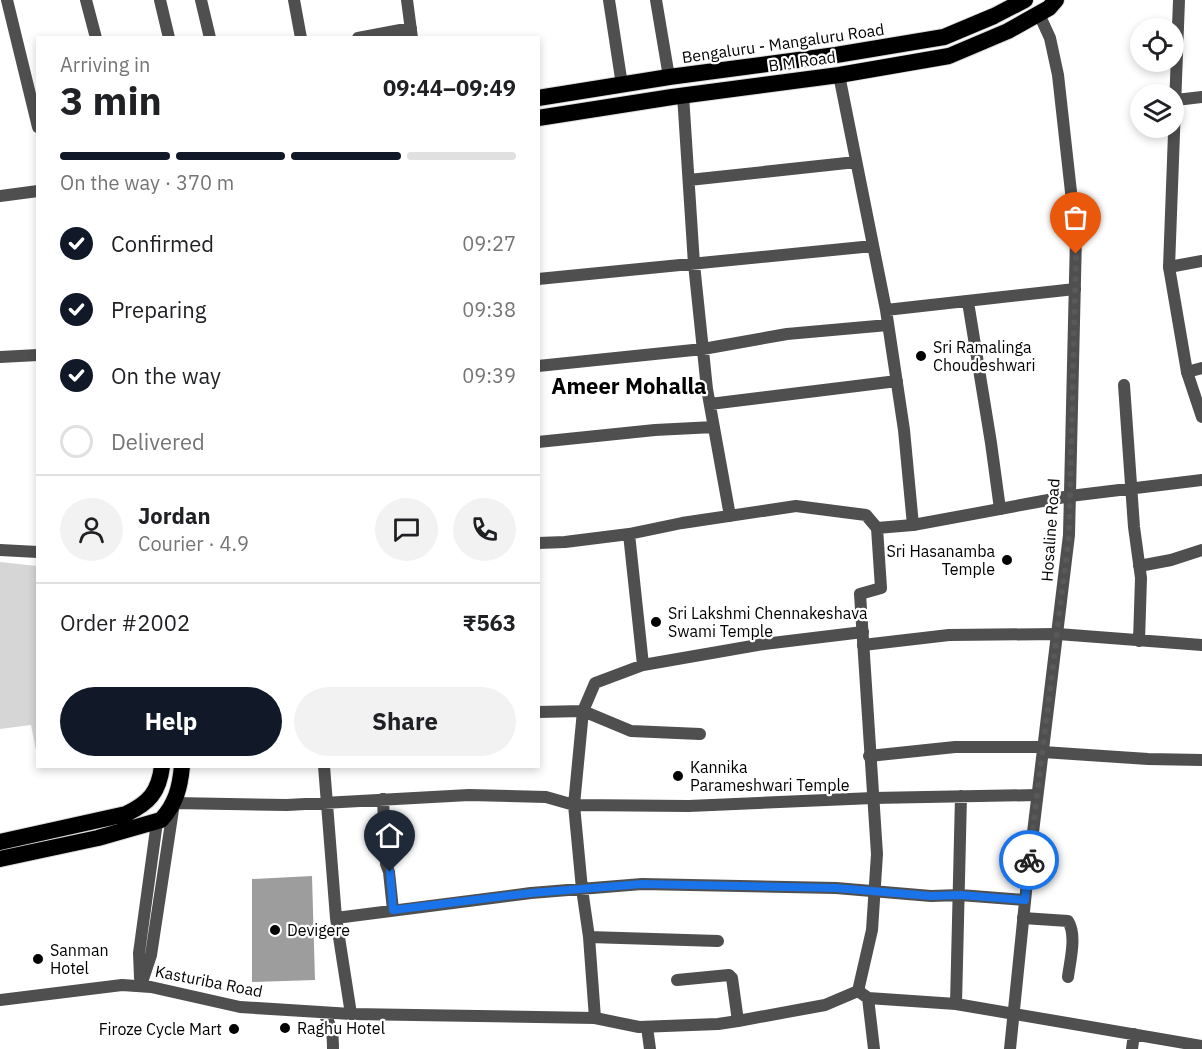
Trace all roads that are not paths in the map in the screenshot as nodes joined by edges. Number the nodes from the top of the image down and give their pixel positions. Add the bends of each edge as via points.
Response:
1 (7, 0) edge
2 (86, 0) edge
3 (160, 0) edge
4 (201, 0) edge
5 (294, 0) edge
6 (407, 0) edge
7 (609, 0) edge
8 (656, 0) edge
9 (1025, 0) edge
10 (1056, 0) edge
11 (1179, 0) edge
12 (1039, 14) junction
13 (412, 33) edge
14 (95, 36) edge
15 (169, 36) edge
16 (210, 36) edge
17 (301, 36) edge
18 (380, 36) edge
19 (836, 55) junction
20 (839, 75) junction
21 (669, 77) junction
22 (1176, 84) edge
23 (622, 85) junction
24 (683, 95) junction
25 (1202, 97) edge
26 (540, 98) edge
27 (1184, 99) edge
28 (540, 118) edge
29 (36, 119) edge
30 (1174, 138) edge
31 (856, 162) junction
32 (689, 180) junction
33 (36, 191) edge
34 (0, 196) edge
35 (873, 246) junction
36 (1202, 261) edge
37 (694, 264) junction
38 (1169, 267) junction
39 (540, 279) edge
40 (1075, 289) junction
41 (968, 302) junction
42 (886, 310) junction
43 (888, 325) junction
44 (703, 349) junction
45 (36, 355) edge
46 (0, 357) edge
47 (540, 366) edge
48 (1202, 368) edge
49 (1188, 372) junction
50 (897, 381) junction
51 (1124, 385) dead end
52 (710, 404) junction
53 (1202, 417) edge
54 (714, 427) junction
55 (540, 442) edge
56 (1202, 480) edge
57 (1131, 488) junction
58 (1070, 496) junction
59 (1000, 509) junction
60 (730, 516) junction
61 (913, 525) junction
62 (877, 528) junction
63 (629, 534) junction
64 (540, 543) edge
65 (0, 550) edge
66 (1202, 550) edge
67 (36, 552) edge
68 (1139, 566) junction
69 (1058, 634) junction
70 (863, 638) junction
71 (1139, 641) junction
72 (1202, 645) edge
73 (643, 665) junction
74 (583, 711) junction
75 (540, 712) edge
76 (700, 734) dead end
77 (1043, 750) junction
78 (869, 756) junction
79 (1202, 760) edge
80 (162, 768) edge
81 (182, 768) edge
82 (324, 768) edge
83 (153, 794) junction
84 (1037, 795) junction
85 (177, 796) junction
86 (961, 796) junction
87 (873, 798) junction
88 (383, 799) junction
89 (326, 803) junction
90 (574, 805) junction
91 (156, 822) junction
92 (0, 842) edge
93 (0, 859) edge
94 (582, 889) junction
95 (875, 893) junction
96 (960, 895) junction
97 (1025, 900) junction
98 (393, 910) junction
99 (336, 918) junction
100 (1023, 918) junction
101 (590, 938) junction
102 (718, 941) dead end
103 (1068, 976) dead end
104 (677, 980) dead end
105 (141, 985) junction
106 (863, 994) junction
107 (0, 1000) edge
108 (956, 1004) junction
109 (323, 1013) junction
110 (351, 1014) junction
111 (1014, 1014) junction
112 (595, 1018) junction
113 (738, 1021) junction
114 (647, 1027) junction
115 (1134, 1034) junction
116 (1171, 1045) edge
117 (1202, 1046) edge
118 (333, 1049) edge
119 (650, 1049) edge
120 (874, 1049) edge
121 (1010, 1049) edge
122 (1132, 1049) edge

1 - 29 street
2 - 14 street
3 - 15 street
4 - 16 street
5 - 17 street
6 - 13 street
7 - 23 street
8 - 21 street
9 - 19 highway, Bengaluru - Mangaluru Road via 944,37
10 - 12 highway, B M Road
11 - 22 street
12 - 20 highway, B M Road via 949,56
12 - 40 street, Hosaline Road via 1050,38 1060,86 1076,237
13 - 18 street
19 - 20 highway
19 - 21 highway, Bengaluru - Mangaluru Road
20 - 24 highway, B M Road
20 - 31 street
21 - 23 highway, Bengaluru - Mangaluru Road
23 - 26 highway, Bengaluru - Mangaluru Road
24 - 28 highway, B M Road
24 - 32 street
25 - 27 street
30 - 38 street
31 - 32 street
31 - 35 street
32 - 37 street
33 - 34 street
35 - 37 street
35 - 42 street
36 - 38 street
37 - 39 street
37 - 44 street
38 - 49 street
40 - 41 street
40 - 58 street, Hosaline Road
41 - 42 street
41 - 59 street
42 - 43 street
43 - 44 street via 787,334
43 - 50 street
44 - 47 street
44 - 52 street
45 - 46 street
48 - 49 street
49 - 53 street
50 - 52 street
50 - 61 street
51 - 57 street
52 - 54 street
54 - 55 street
54 - 60 street
56 - 57 street
57 - 58 street
57 - 68 street
58 - 59 street
58 - 69 street, Hosaline Road
59 - 61 street
60 - 62 street via 796,506 866,515
60 - 63 street
61 - 62 street
62 - 70 street via 881,588 860,594
63 - 64 street
63 - 73 street
65 - 67 street
66 - 68 street
68 - 71 street
69 - 70 street
69 - 71 street
69 - 77 street, Hosaline Road
70 - 73 street via 764,644
70 - 78 street
71 - 72 street
73 - 74 street via 595,682
74 - 75 street
74 - 76 street via 631,731
74 - 90 street
77 - 78 street via 955,747
77 - 79 street
77 - 84 street, Hosaline Road
78 - 87 street
80 - 83 highway
81 - 85 highway
82 - 89 street
83 - 85 highway
83 - 92 highway via 142,806 126,814
84 - 86 street
84 - 97 street, Hosaline Road
85 - 89 street via 246,805
85 - 91 highway via 169,812
85 - 105 street via 151,956
86 - 87 street
86 - 96 street
87 - 90 street via 689,807
87 - 95 street
88 - 89 street
88 - 90 street via 546,797
88 - 98 street
89 - 99 street
90 - 94 street
91 - 93 highway
91 - 105 street via 139,953
94 - 95 street via 642,884 836,888
94 - 98 street
94 - 101 street
95 - 96 street
95 - 106 street
96 - 97 street
96 - 108 street
97 - 100 street, Hosaline Road
98 - 99 street
99 - 110 street
100 - 103 street via 1068,921 1072,934
100 - 111 street, Hosaline Road
101 - 102 street
101 - 112 street
104 - 113 street via 729,975
105 - 107 street, Kasturiba Road
105 - 109 street, Kasturiba Road via 240,1007
106 - 108 street
106 - 113 street, Kasturiba Road
106 - 120 street
108 - 111 street
109 - 110 street, Kasturiba Road
109 - 118 street via 333,1032
110 - 112 street, Kasturiba Road
111 - 115 street
111 - 121 street, Hosaline Road
112 - 114 street, Kasturiba Road
113 - 114 street, Kasturiba Road
114 - 119 street
115 - 116 street
115 - 122 street
116 - 117 street

